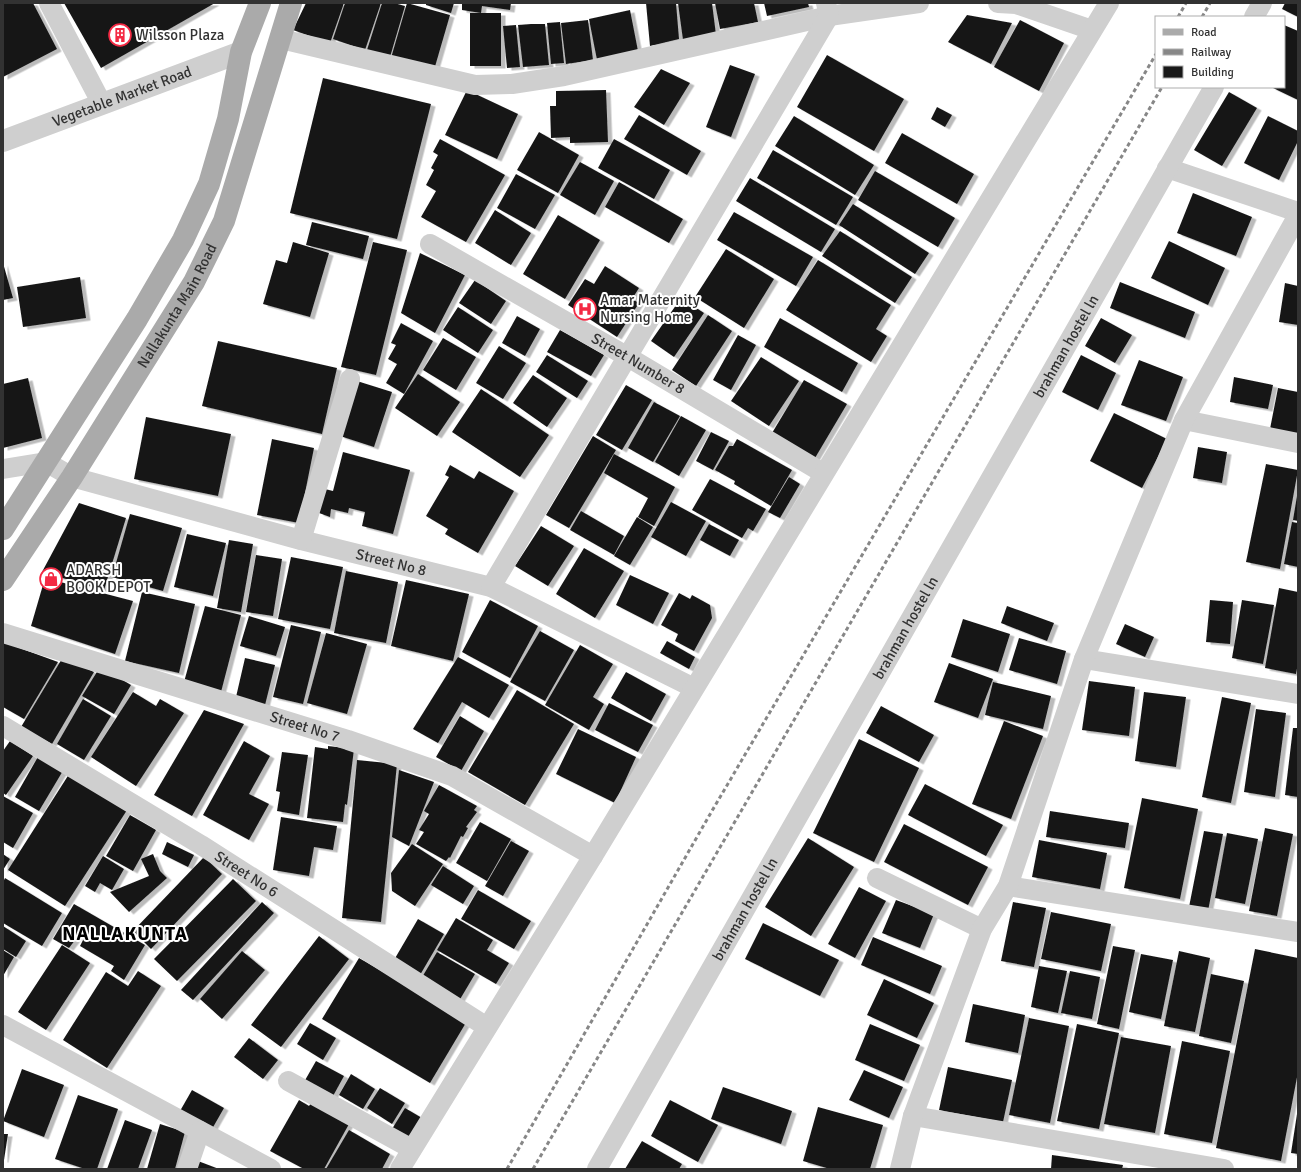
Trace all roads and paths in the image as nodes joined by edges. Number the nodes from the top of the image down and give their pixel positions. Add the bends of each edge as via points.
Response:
1 (49, 3) edge
2 (260, 3) edge
3 (291, 3) edge
4 (919, 3) edge
5 (998, 3) edge
6 (1109, 3) edge
7 (1262, 3) edge
8 (828, 10) edge
9 (1255, 16) edge
10 (1092, 30) junction
11 (281, 39) junction
12 (241, 52) junction
13 (1213, 88) edge
14 (102, 104) junction
15 (3, 141) edge
16 (1167, 168) junction
17 (1298, 213) edge
18 (430, 244) dead end
19 (628, 357) junction
20 (350, 379) dead end
21 (1184, 420) junction
22 (1298, 443) edge
23 (46, 462) junction
24 (3, 469) edge
25 (823, 473) junction
26 (72, 477) junction
27 (3, 529) edge
28 (301, 540) junction
29 (3, 580) edge
30 (491, 586) junction
31 (3, 633) edge
32 (1084, 659) junction
33 (694, 688) junction
34 (1298, 694) edge
35 (3, 726) edge
36 (593, 856) junction
37 (878, 878) dead end
38 (1008, 886) junction
39 (982, 928) junction
40 (1298, 932) edge
41 (3, 1025) edge
42 (487, 1027) junction
43 (288, 1082) dead end
44 (913, 1116) junction
45 (200, 1131) junction
46 (412, 1149) junction
47 (187, 1169) edge
48 (271, 1169) edge
49 (400, 1169) edge
50 (597, 1169) edge
51 (900, 1169) edge
52 (1224, 1169) edge

1 - 14 street
2 - 12 main road, Nallakunta Main Road
3 - 11 main road, Nallakunta Main Road
4 - 8 street
5 - 10 street via 1016,4
6 - 10 street
7 - 9 street
8 - 11 street via 564,76 512,84 474,85
8 - 19 street
10 - 25 street
11 - 26 main road, Nallakunta Main Road via 224,221 194,282
12 - 14 street, Vegetable Market Road
12 - 23 main road, Nallakunta Main Road via 228,120 211,177 183,240 137,319
13 - 16 street, brahman hostel ln
14 - 15 street, Vegetable Market Road
16 - 17 street
16 - 50 street, brahman hostel ln
17 - 21 street
18 - 19 street, Street Number 8
19 - 25 street, Street Number 8
19 - 30 street
20 - 28 street
21 - 22 street
21 - 32 street
23 - 24 street
23 - 26 street, Street No 8
23 - 27 main road, Nallakunta Main Road
25 - 33 street
26 - 28 street, Street No 8
26 - 29 main road, Nallakunta Main Road
28 - 30 street, Street No 8
30 - 33 street, Street No 8
31 - 36 street, Street No 7 via 348,740 452,776
32 - 34 street
32 - 38 street
33 - 36 street
35 - 42 street, Street No 6 via 201,845
36 - 42 street
37 - 39 street
38 - 39 street
38 - 40 street
39 - 44 street
41 - 45 street
42 - 46 street
43 - 46 street
44 - 51 street
44 - 52 street
45 - 47 street
45 - 48 street
46 - 49 street

